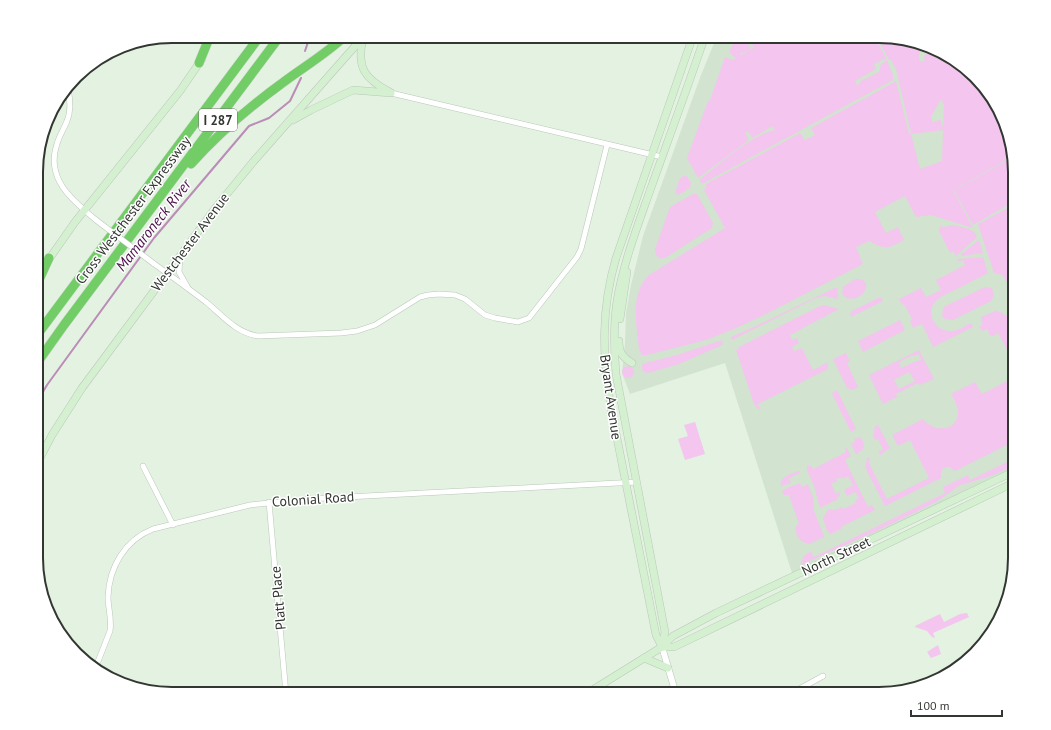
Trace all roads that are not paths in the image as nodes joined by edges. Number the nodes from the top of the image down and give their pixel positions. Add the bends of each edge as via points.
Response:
1 (207, 43) edge
2 (210, 43) edge
3 (250, 43) edge
4 (255, 43) edge
5 (275, 43) edge
6 (329, 43) edge
7 (337, 43) edge
8 (358, 43) edge
9 (363, 43) edge
10 (691, 43) edge
11 (702, 45) edge
12 (199, 63) junction
13 (228, 80) junction
14 (282, 82) junction
15 (391, 93) junction
16 (68, 96) edge
17 (284, 128) junction
18 (607, 144) junction
19 (652, 155) junction
20 (662, 157) junction
21 (155, 203) junction
22 (84, 210) junction
23 (180, 256) junction
24 (49, 258) junction
25 (627, 261) junction
26 (43, 268) edge
27 (43, 271) edge
28 (167, 273) junction
29 (190, 290) junction
30 (43, 327) edge
31 (43, 355) edge
32 (632, 363) dead end
33 (43, 452) edge
34 (143, 466) dead end
35 (1008, 474) edge
36 (626, 482) junction
37 (637, 482) junction
38 (1008, 485) edge
39 (269, 502) junction
40 (173, 524) junction
41 (662, 647) junction
42 (644, 658) junction
43 (97, 663) edge
44 (668, 668) junction
45 (823, 676) dead end
46 (285, 687) edge
47 (597, 687) edge
48 (674, 687) edge
49 (803, 687) edge

1 - 12 highway
2 - 12 main road
3 - 13 highway
4 - 13 highway, Cross Westchester Expressway / I 287
5 - 21 highway, Cross Westchester Expressway / I 287
6 - 14 highway
7 - 14 highway
8 - 17 main road, Westchester Avenue
9 - 15 main road via 363,70 372,81
10 - 19 main road, Bryant Avenue
11 - 20 main road, Bryant Avenue
12 - 22 main road via 180,91
13 - 30 highway, Cross Westchester Expressway / I 287
14 - 21 highway via 226,128
15 - 17 main road via 350,90 305,113
15 - 18 street
16 - 22 street via 69,115 57,145 55,169 63,188
17 - 23 main road, Westchester Avenue via 231,188
18 - 19 street
18 - 29 street via 581,250 529,318 523,321 485,315 464,299 455,296 428,294 375,325 357,331 258,336 238,329
19 - 20 street
19 - 36 main road, Bryant Avenue via 610,279 605,324 606,376
20 - 25 main road, Bryant Avenue
21 - 31 highway, Cross Westchester Expressway / I 287
22 - 24 main road
22 - 28 street, bridge
23 - 28 main road, Westchester Avenue
23 - 29 street via 179,272
24 - 26 main road
24 - 27 highway
25 - 32 main road via 619,347 621,355
25 - 37 main road, Bryant Avenue via 617,300 614,353
28 - 29 street
28 - 33 main road, Westchester Avenue via 74,400
34 - 40 street
35 - 41 main road, North Street via 716,613 673,636
36 - 37 street, Colonial Road
36 - 39 street, Colonial Road
36 - 41 main road, Bryant Avenue via 656,635
37 - 41 main road, Bryant Avenue via 665,632
38 - 41 main road, North Street via 674,646
39 - 40 street, Colonial Road
39 - 46 street, Platt Place
40 - 43 street, Colonial Road via 143,533 120,557 110,582 110,630
41 - 42 main road, North Street
41 - 44 street, Bryant Avenue
42 - 44 main road
42 - 47 main road, North Street
44 - 48 street, Bryant Avenue
45 - 49 street

